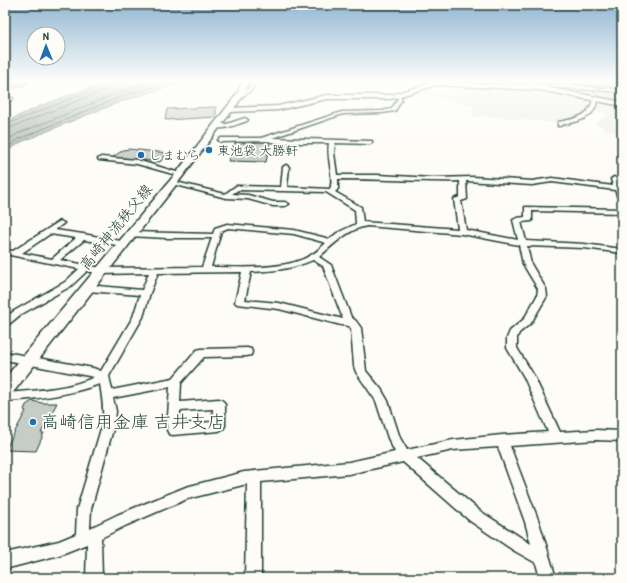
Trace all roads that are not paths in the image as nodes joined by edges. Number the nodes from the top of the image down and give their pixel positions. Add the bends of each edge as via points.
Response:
1 (248, 109) edge
2 (393, 109) edge
3 (592, 109) edge
4 (228, 110) joint
5 (245, 120) dead end
6 (560, 125) dead end
7 (215, 126) junction
8 (264, 139) junction
9 (221, 140) dead end
10 (332, 142) junction
11 (370, 142) dead end
12 (101, 159) dead end
13 (286, 167) dead end
14 (336, 177) junction
15 (176, 179) junction
16 (463, 179) junction
17 (614, 179) dead end
18 (617, 188) junction
19 (284, 189) junction
20 (331, 191) junction
21 (226, 196) junction
22 (622, 200) edge
23 (285, 204) dead end
24 (622, 211) edge
25 (60, 223) dead end
26 (360, 225) junction
27 (48, 231) junction
28 (462, 232) junction
29 (83, 236) junction
30 (216, 236) junction
31 (127, 239) junction
32 (331, 242) junction
33 (522, 243) junction
34 (622, 250) edge
35 (5, 252) edge
36 (16, 253) junction
37 (314, 257) junction
38 (56, 261) junction
39 (86, 267) junction
40 (206, 269) junction
41 (247, 269) junction
42 (155, 270) junction
43 (101, 271) junction
44 (87, 288) junction
45 (145, 293) junction
46 (5, 323) edge
47 (353, 323) junction
48 (247, 352) dead end
49 (5, 356) edge
50 (27, 360) junction
51 (104, 376) junction
52 (176, 382) junction
53 (5, 390) edge
54 (106, 394) junction
55 (5, 397) edge
56 (174, 407) dead end
57 (556, 436) junction
58 (622, 436) edge
59 (502, 440) junction
60 (404, 455) junction
61 (254, 476) junction
62 (88, 536) junction
63 (542, 558) junction
64 (5, 561) edge
65 (94, 578) edge
66 (253, 578) edge
67 (548, 578) edge

1 - 4 street
2 - 8 street via 342,113
3 - 6 street via 587,116
4 - 7 main road, 高崎神流秩父線
5 - 7 street via 227,126
7 - 15 main road, 高崎神流秩父線
8 - 9 street
8 - 10 street
10 - 11 street
10 - 14 street via 330,148
12 - 15 street via 137,162
13 - 19 street
14 - 16 street
14 - 20 street via 335,189
15 - 21 street
15 - 31 main road, 高崎神流秩父線
16 - 18 street via 532,183 557,180
16 - 28 street via 464,199 457,198
17 - 18 street
18 - 22 street
19 - 20 street
19 - 21 street via 236,188
20 - 26 street via 358,209
21 - 23 street
24 - 33 street via 528,209 529,219 517,220
25 - 27 street
26 - 28 street via 376,224
26 - 32 street
27 - 29 street
27 - 36 street
28 - 33 street
29 - 31 street
29 - 38 street
30 - 31 street
30 - 32 street via 218,230 234,226 294,232
30 - 40 street
31 - 43 main road, 高崎神流秩父線
32 - 37 street
33 - 34 street
33 - 57 street via 527,264 542,289 542,296 528,321 515,331 512,348 529,376
35 - 36 street
36 - 38 street
37 - 41 street via 294,265
37 - 47 street via 327,265 347,318
38 - 39 street
39 - 43 street
39 - 46 street via 68,284 17,313
40 - 41 street
40 - 42 street
41 - 47 street via 240,302 279,306
42 - 43 street
42 - 45 street
43 - 44 main road, 高崎神流秩父線
44 - 45 street
44 - 50 main road, 高崎神流秩父線
45 - 51 street via 138,317
47 - 60 street via 357,334 361,372 380,398 393,438
48 - 52 street via 201,353
49 - 50 street
50 - 51 street
50 - 53 main road, 高崎神流秩父線
51 - 54 street
51 - 55 street via 100,380 71,388
52 - 54 street
52 - 56 street
54 - 62 street via 110,411 108,422 84,509
57 - 58 street
57 - 59 street
59 - 60 street via 453,445
59 - 63 street via 532,522
60 - 61 street via 343,469
60 - 63 street via 475,516
61 - 62 street via 186,493
61 - 66 street
62 - 64 street via 59,548
62 - 65 street
63 - 67 street

